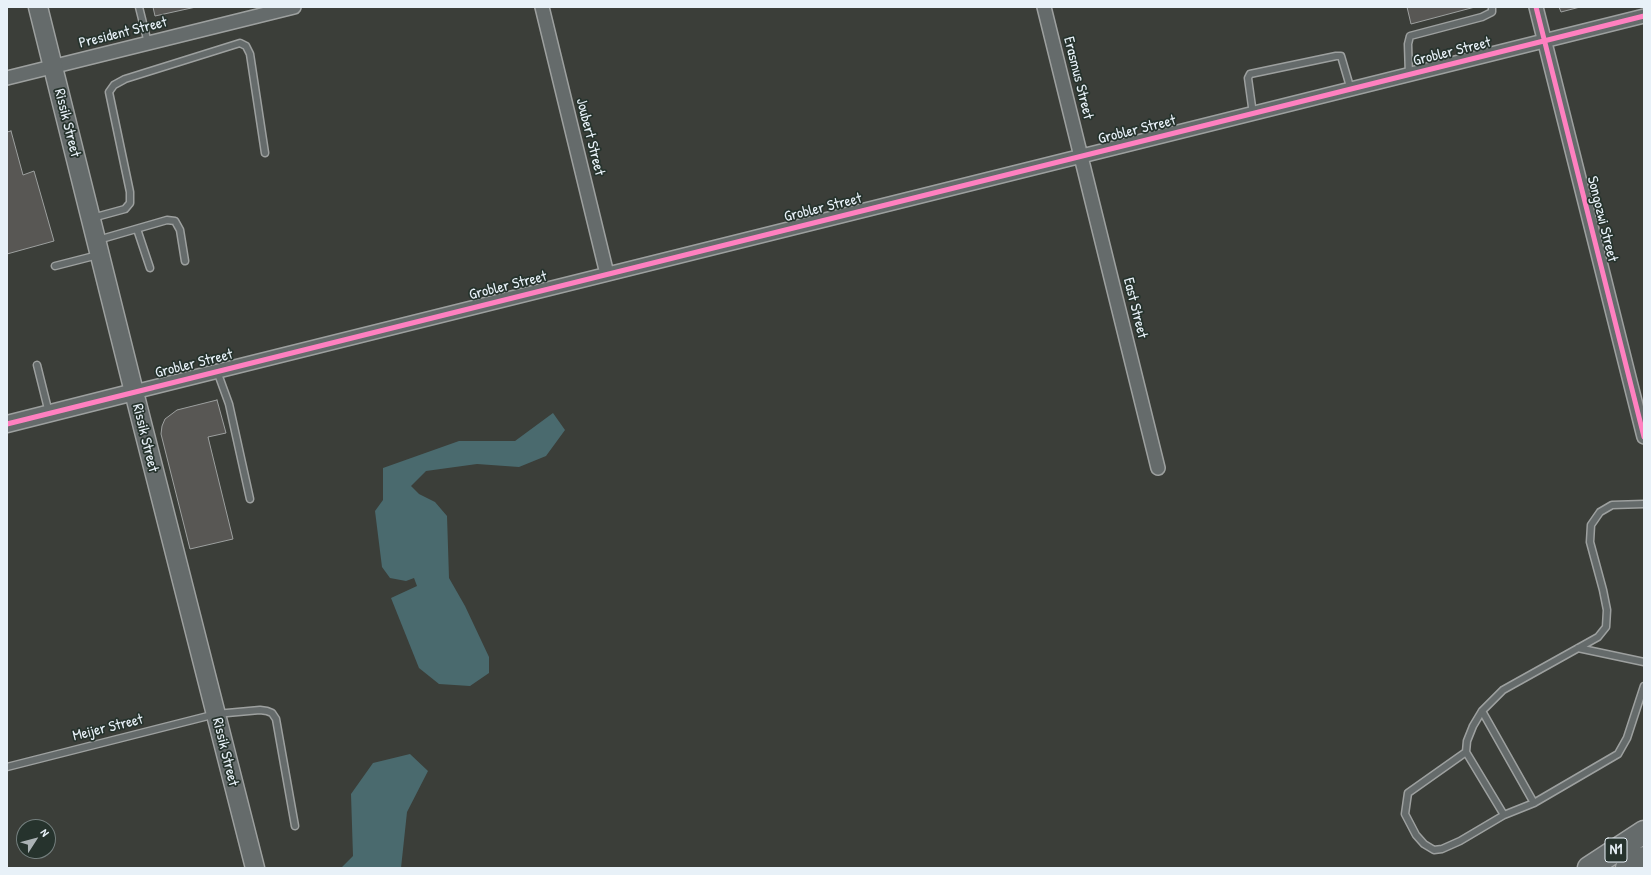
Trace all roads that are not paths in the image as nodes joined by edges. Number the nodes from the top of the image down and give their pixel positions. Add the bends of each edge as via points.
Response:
1 (38, 7) edge
2 (139, 7) edge
3 (294, 7) edge
4 (542, 7) edge
5 (1044, 7) edge
6 (1492, 7) edge
7 (1536, 7) edge
8 (1644, 16) edge
9 (1545, 41) junction
10 (148, 43) junction
11 (53, 67) junction
12 (1409, 75) junction
13 (7, 78) edge
14 (1351, 90) junction
15 (1253, 114) junction
16 (265, 153) dead end
17 (1081, 157) junction
18 (91, 218) junction
19 (137, 229) junction
20 (98, 248) junction
21 (186, 261) dead end
22 (55, 266) dead end
23 (150, 268) dead end
24 (607, 274) junction
25 (37, 365) dead end
26 (217, 371) junction
27 (134, 392) junction
28 (49, 413) junction
29 (7, 424) edge
30 (1644, 437) edge
31 (1158, 468) dead end
32 (250, 499) dead end
33 (1644, 504) edge
34 (1578, 648) junction
35 (1644, 662) edge
36 (1644, 686) edge
37 (1482, 711) junction
38 (216, 714) junction
39 (1466, 752) junction
40 (7, 767) edge
41 (1534, 803) junction
42 (1504, 815) junction
43 (294, 826) dead end
44 (1644, 832) edge
45 (1644, 858) edge
46 (255, 868) edge
47 (1589, 868) edge
48 (1627, 868) edge

1 - 11 main road, Rissik Street
2 - 10 lane
3 - 10 street, President Street
4 - 24 street, Joubert Street
5 - 17 street, Erasmus Street
6 - 12 lane via 1492,12 1482,17 1410,36
7 - 9 street, Songozwi Street
8 - 9 street, Grobler Street
9 - 12 street, Grobler Street
9 - 30 street, Songozwi Street
10 - 11 street, President Street
11 - 13 street, President Street
11 - 18 main road, Rissik Street
12 - 14 street, Grobler Street
14 - 15 street, Grobler Street
14 - 15 lane via 1341,56 1250,74 1248,78
15 - 17 street, Grobler Street
16 - 18 lane via 250,54 246,46 240,43 125,79 114,85 109,92 130,192 130,203 125,209
17 - 24 street, Grobler Street
17 - 31 street, East Street
18 - 20 main road, Rissik Street
19 - 20 lane
19 - 21 lane via 167,220 175,221 180,230
19 - 23 lane
20 - 22 lane
20 - 27 main road, Rissik Street
24 - 26 street, Grobler Street
25 - 28 lane
26 - 27 street, Grobler Street
26 - 32 lane via 229,404
27 - 28 street, Grobler Street
27 - 38 main road, Rissik Street
28 - 29 street, Grobler Street
33 - 34 lane via 1612,505 1600,512 1591,525 1590,542 1604,597 1606,627 1598,637
34 - 35 lane
34 - 37 lane via 1503,690
36 - 41 lane via 1627,738 1618,754
37 - 39 lane via 1467,741
37 - 41 lane
38 - 40 lane, Meijer Street
38 - 43 lane, Meijer Street via 260,710 272,713 276,719
38 - 46 main road, Rissik Street
39 - 42 lane
39 - 42 lane via 1408,793 1405,814 1416,835 1434,850 1442,849
41 - 42 lane
44 - 47 highway, N1
45 - 48 highway, N1

